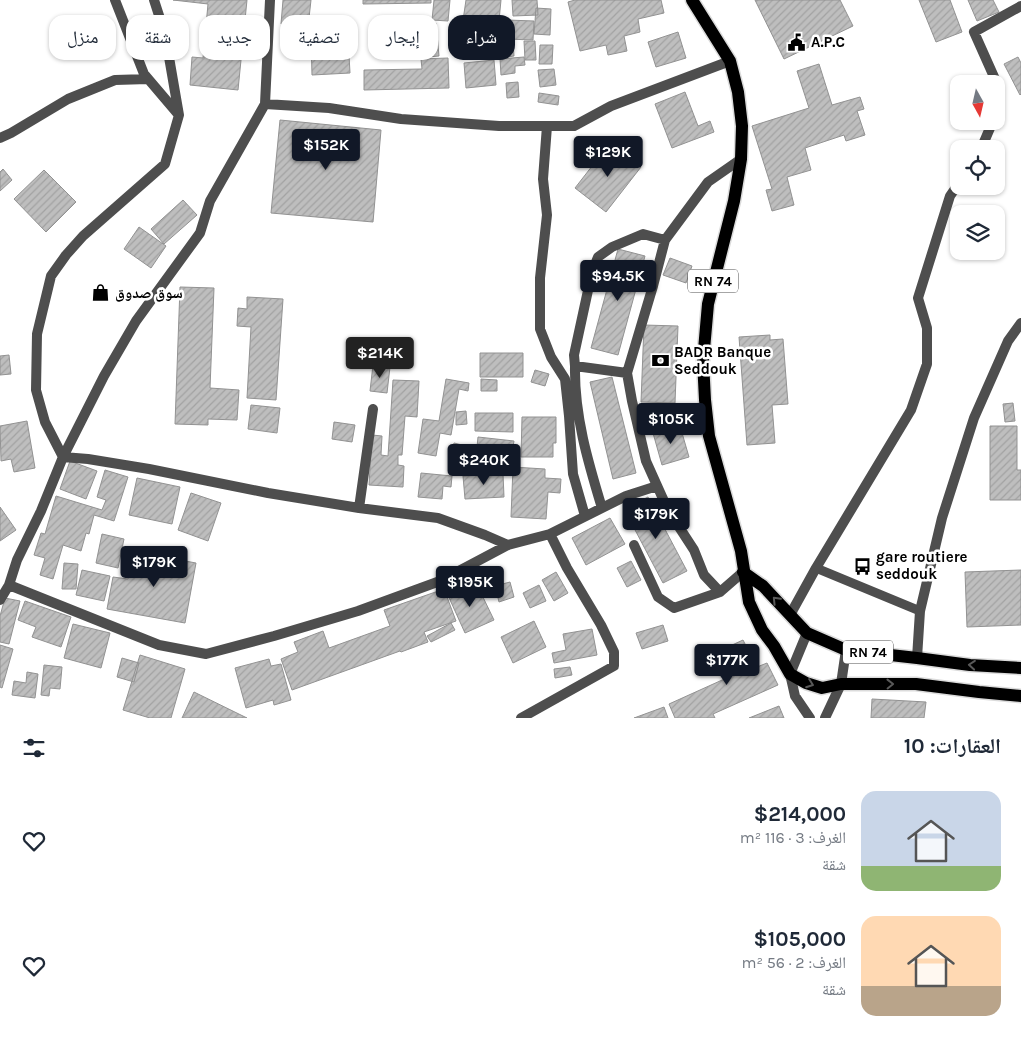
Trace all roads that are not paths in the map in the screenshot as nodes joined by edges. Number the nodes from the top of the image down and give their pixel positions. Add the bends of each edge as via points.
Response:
1 (115, 0) edge
2 (154, 0) edge
3 (270, 0) edge
4 (692, 0) edge
5 (1021, 6) edge
6 (730, 61) junction
7 (993, 75) edge
8 (148, 79) junction
9 (264, 104) junction
10 (179, 114) junction
11 (547, 126) junction
12 (0, 138) edge
13 (741, 159) junction
14 (951, 195) edge
15 (664, 240) junction
16 (1021, 323) edge
17 (575, 366) junction
18 (627, 373) junction
19 (374, 409) dead end
20 (63, 457) junction
21 (657, 486) junction
22 (359, 508) junction
23 (602, 508) junction
24 (585, 516) junction
25 (550, 534) junction
26 (508, 545) junction
27 (634, 546) dead end
28 (816, 568) junction
29 (743, 572) junction
30 (9, 585) junction
31 (720, 592) junction
32 (0, 600) edge
33 (920, 611) junction
34 (790, 615) junction
35 (807, 633) junction
36 (846, 650) junction
37 (917, 658) junction
38 (1021, 668) edge
39 (790, 674) junction
40 (842, 684) junction
41 (1021, 696) edge
42 (521, 718) edge
43 (810, 718) edge
44 (825, 718) edge

1 - 8 street
2 - 10 street via 165,34
3 - 9 street
4 - 6 main road, RN 74
5 - 7 street via 974,32
6 - 11 street via 611,106 574,126
6 - 13 main road, RN 74 via 742,126
8 - 10 street
8 - 12 street via 115,80 68,99
9 - 11 street via 329,108 401,119
9 - 20 street via 210,201 200,233 136,321
10 - 20 street via 164,164 83,236 51,276 36,334 36,390 45,422
11 - 24 street via 543,179 547,216 540,278 540,329 564,379 573,474
13 - 15 street via 708,182
13 - 29 main road, RN 74 via 708,304 703,361 710,436 741,551
14 - 28 street via 918,298 927,328 927,364 911,410
15 - 17 street via 643,234 612,247 598,257 574,355
15 - 18 street
16 - 33 street via 1008,342 974,418 942,518
17 - 18 street
17 - 23 street via 580,430
18 - 21 street via 646,461
19 - 22 street
20 - 22 street via 149,469
20 - 30 street
21 - 23 street
21 - 31 street via 694,550 704,575
22 - 26 street via 438,518
23 - 24 street
24 - 25 street
25 - 26 street
25 - 42 street via 601,625 614,652 614,666
26 - 30 street via 431,585 358,611 206,654 159,645
27 - 31 street via 658,597 674,608
28 - 33 lane
28 - 34 street
29 - 31 street
34 -> 29 main road, RN 74 via 763,586
29 - 39 main road, RN 74 via 749,602 762,630
30 - 32 street
33 - 37 street
34 - 35 main road, RN 74
35 - 36 main road, RN 74
35 - 39 street
36 - 37 main road, RN 74
36 - 40 street
38 -> 37 main road, RN 74
39 -> 40 main road, RN 74 via 822,688
39 - 43 street via 795,696
40 -> 41 main road, RN 74 via 916,684
40 - 44 street

